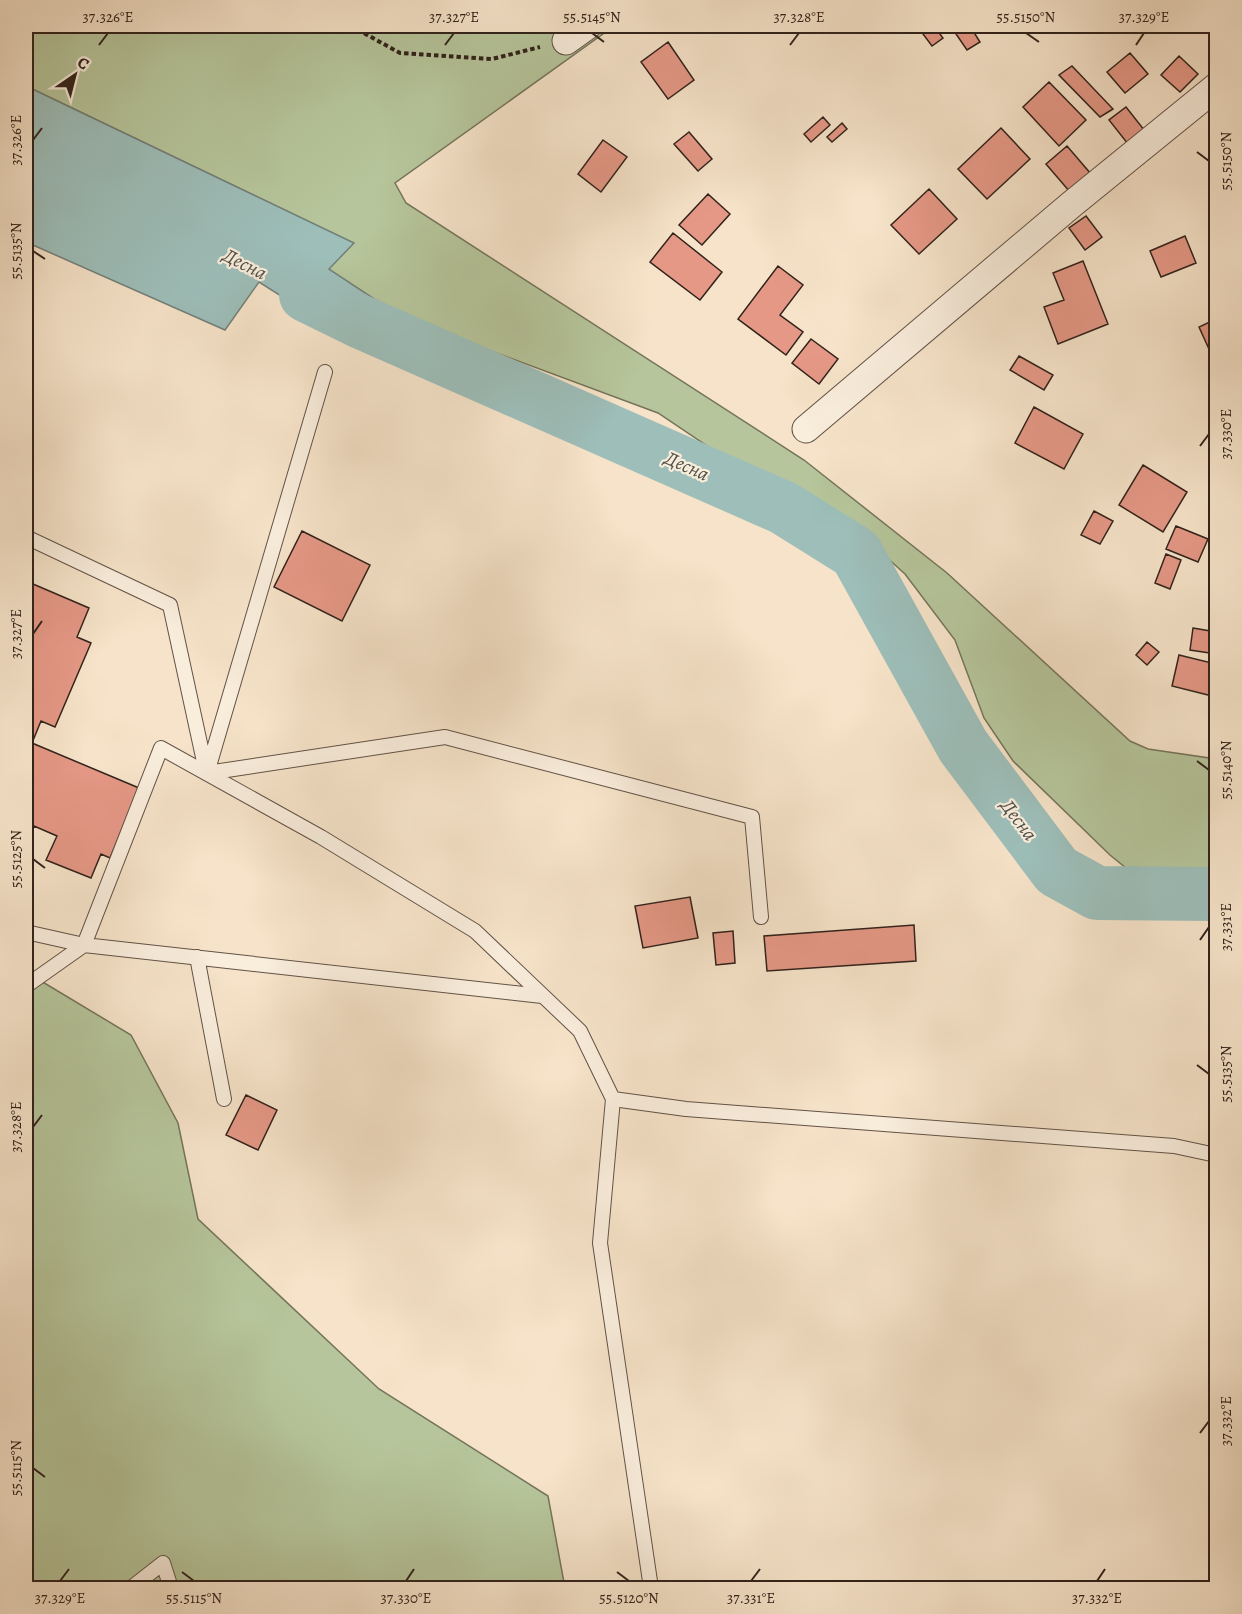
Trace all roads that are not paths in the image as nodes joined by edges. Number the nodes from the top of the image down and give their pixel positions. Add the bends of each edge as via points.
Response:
1 (1216, 87) edge
2 (325, 372) dead end
3 (806, 429) dead end
4 (26, 537) edge
5 (207, 773) junction
6 (761, 917) dead end
7 (26, 932) edge
8 (84, 945) junction
9 (197, 957) junction
10 (26, 986) edge
11 (542, 996) junction
12 (224, 1099) dead end
13 (614, 1099) junction
14 (1216, 1155) edge
15 (131, 1588) edge
16 (171, 1588) edge
17 (651, 1588) edge

1 - 3 street
2 - 5 lane
4 - 5 lane via 170,605
5 - 6 lane via 445,737 752,817
5 - 8 lane via 161,748
5 - 11 lane via 475,931
7 - 8 lane
8 - 9 lane
8 - 10 lane
9 - 11 lane
9 - 12 lane
11 - 13 lane via 580,1031
13 - 14 lane via 686,1109 1174,1146
13 - 17 lane via 600,1243
15 - 16 lane via 164,1563

